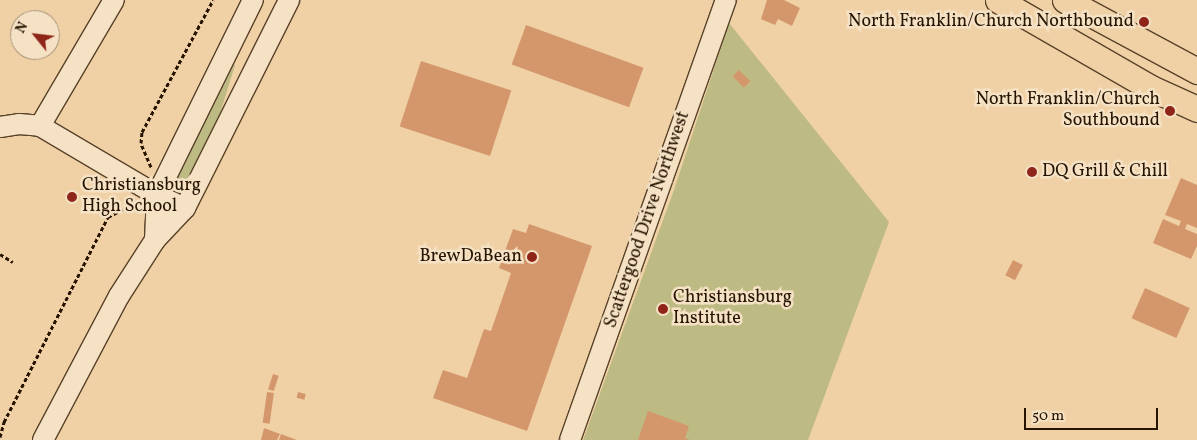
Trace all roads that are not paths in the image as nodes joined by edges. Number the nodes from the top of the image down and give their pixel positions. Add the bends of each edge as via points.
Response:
1 (114, 0) edge
2 (253, 0) edge
3 (288, 0) edge
4 (726, 0) edge
5 (998, 0) edge
6 (1065, 0) edge
7 (1197, 71) edge
8 (1197, 109) edge
9 (40, 126) junction
10 (0, 127) edge
11 (150, 191) junction
12 (185, 208) junction
13 (155, 240) junction
14 (43, 440) edge
15 (570, 440) edge

1 - 9 street
2 - 11 street
3 - 12 street
4 - 15 street, Scattergood Drive Northwest
5 - 8 main road via 1151,88
6 - 7 main road
9 - 10 street via 19,124
9 - 11 street
11 - 12 street
11 - 13 street
12 - 13 street
13 - 14 street via 110,312

